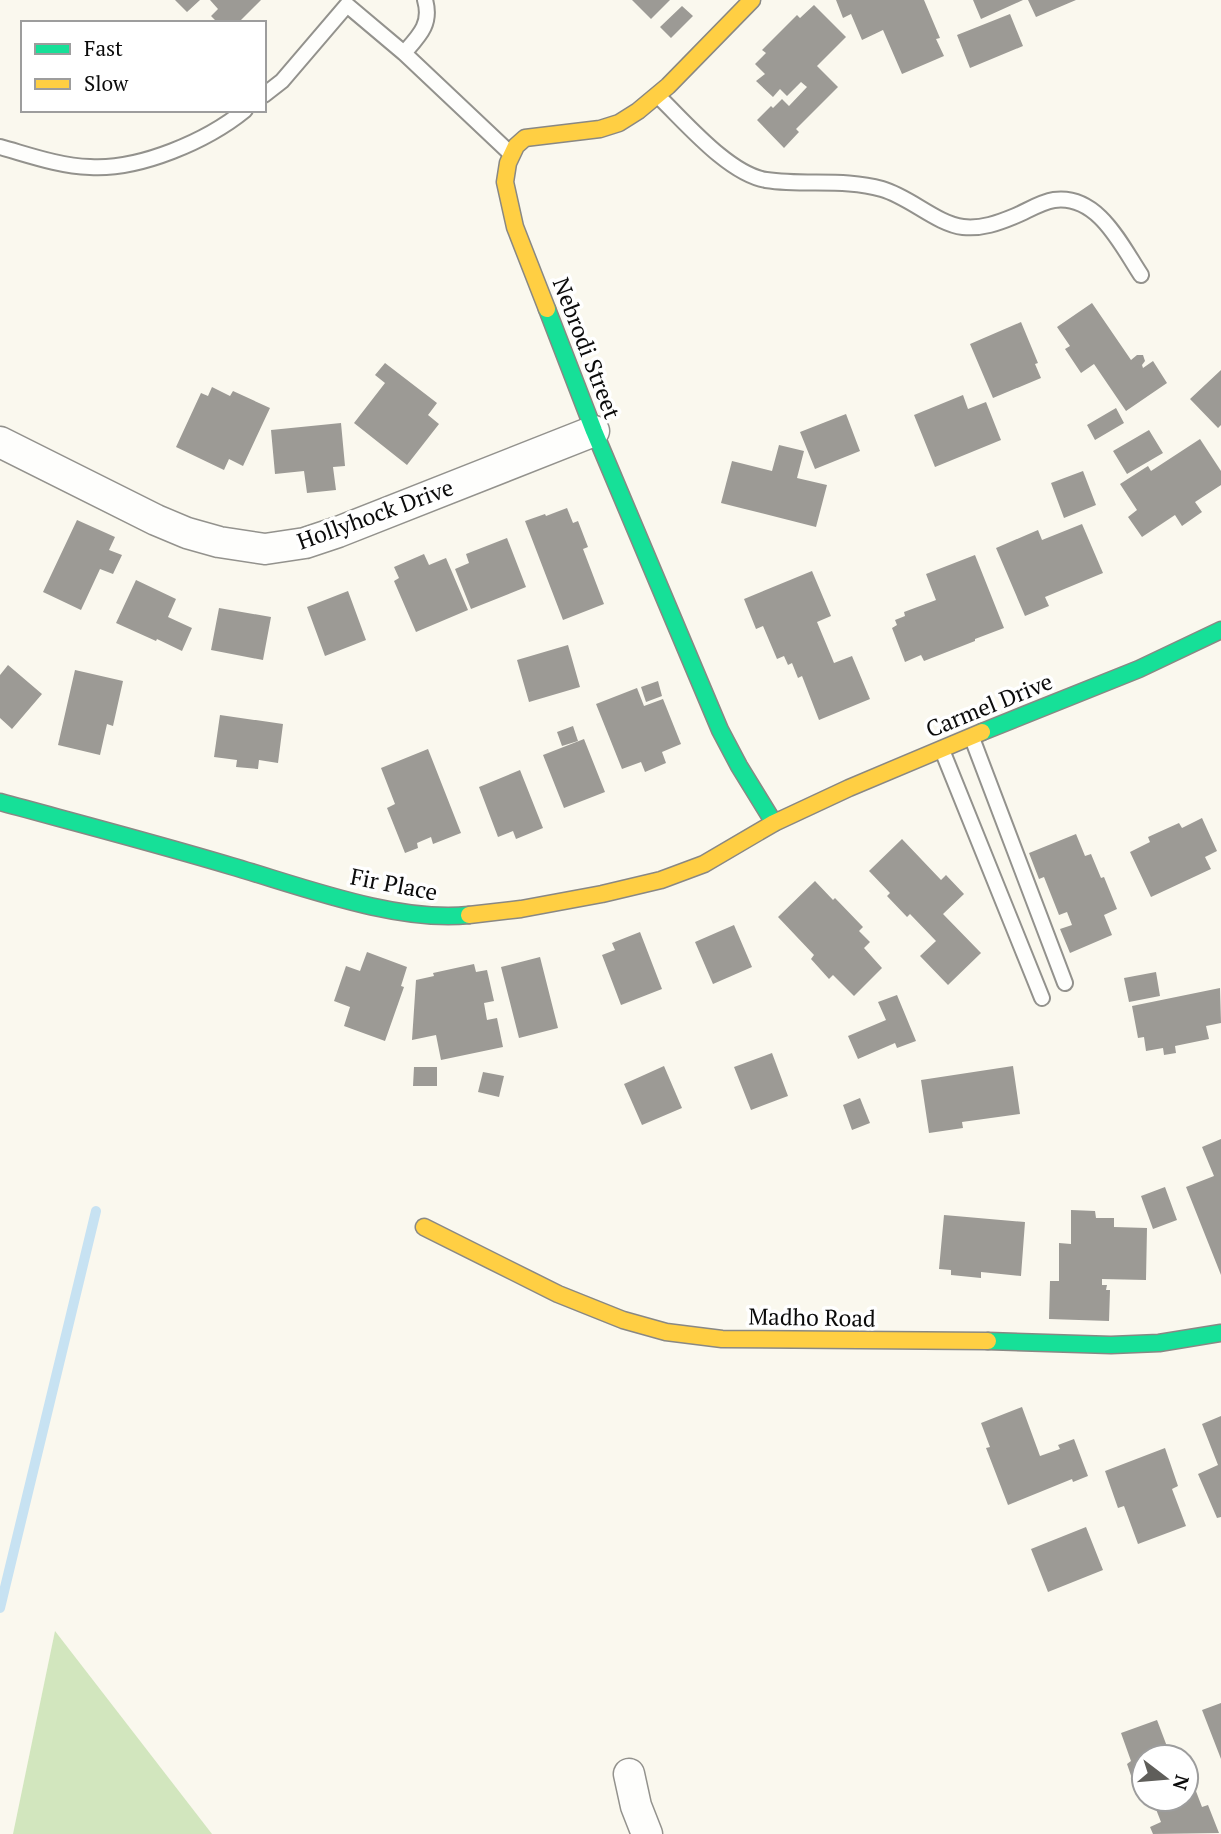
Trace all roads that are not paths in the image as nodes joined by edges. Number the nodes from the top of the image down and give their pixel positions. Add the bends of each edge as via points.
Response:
1 (425, 0) edge
2 (752, 0) edge
3 (348, 3) edge
4 (404, 53) junction
5 (266, 93) edge
6 (657, 95) junction
7 (243, 112) edge
8 (0, 147) edge
9 (512, 155) junction
10 (1141, 275) dead end
11 (594, 431) junction
12 (0, 442) edge
13 (1221, 630) edge
14 (971, 737) junction
15 (941, 749) junction
16 (0, 802) edge
17 (774, 823) junction
18 (1065, 983) dead end
19 (1042, 998) dead end
20 (424, 1227) dead end
21 (1221, 1333) edge
22 (629, 1774) dead end
23 (647, 1834) edge

1 - 4 lane via 428,17
2 - 6 street
3 - 4 lane
3 - 5 lane
4 - 9 lane
6 - 9 street via 619,123 525,138
6 - 10 lane via 729,163 765,180 881,188 960,227 996,223 1052,200 1083,205 1101,217
7 - 8 lane via 226,126 158,157 128,164 91,167
9 - 11 street, Nebrodi Street via 505,182 515,227
11 - 12 street, Hollyhock Drive via 338,532 265,549 187,533
11 - 17 street, Nebrodi Street via 720,730
13 - 14 street, Carmel Drive via 1139,670
14 - 15 street, Carmel Drive
14 - 18 lane
15 - 17 street, Carmel Drive
15 - 19 lane
16 - 17 street, Fir Place via 354,902 452,917 522,909 660,880 704,864
20 - 21 street, Madho Road via 558,1294 666,1332 733,1339 1111,1345
22 - 23 street

